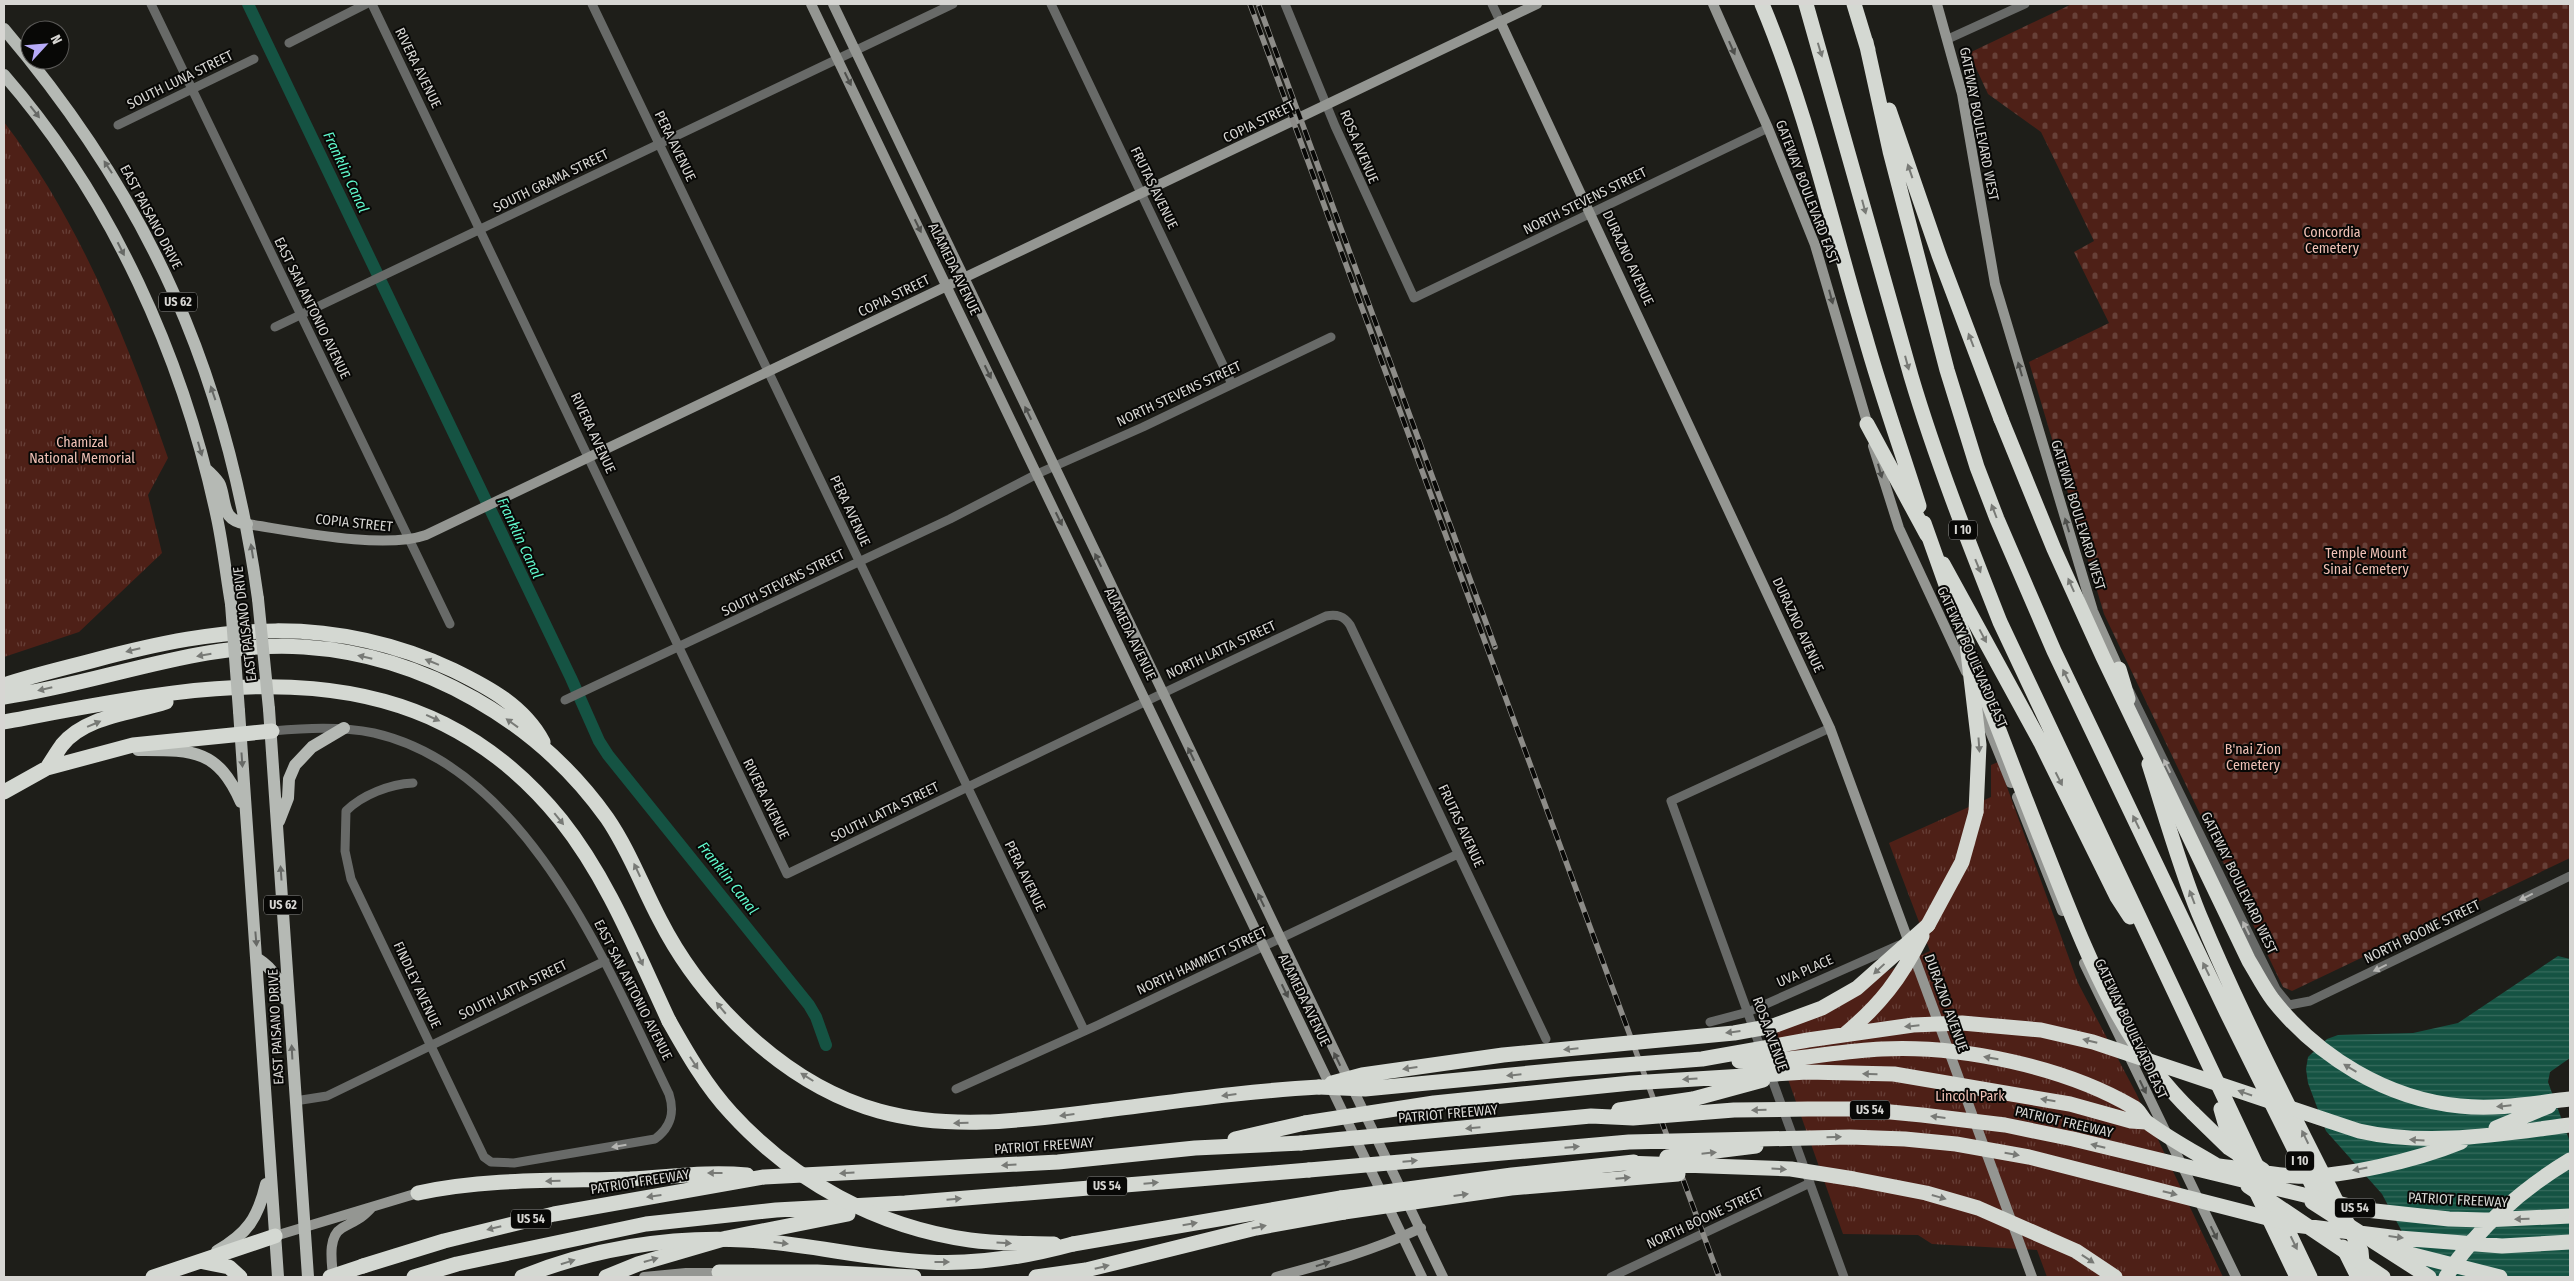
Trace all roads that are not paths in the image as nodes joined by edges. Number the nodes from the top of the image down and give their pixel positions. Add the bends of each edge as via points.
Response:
1 (152, 4) edge
2 (366, 4) edge
3 (372, 4) edge
4 (592, 4) edge
5 (811, 4) edge
6 (833, 4) edge
7 (953, 4) edge
8 (1051, 4) edge
9 (1285, 4) edge
10 (1492, 4) edge
11 (1537, 4) edge
12 (1713, 4) edge
13 (1762, 4) edge
14 (1806, 4) edge
15 (1854, 4) edge
16 (1937, 4) edge
17 (2025, 4) edge
18 (1500, 21) junction
19 (4, 29) edge
20 (1948, 39) junction
21 (1866, 42) junction
22 (289, 43) dead end
23 (856, 51) junction
24 (254, 59) dead end
25 (838, 59) junction
26 (4, 75) edge
27 (192, 89) junction
28 (1326, 105) junction
29 (118, 125) dead end
30 (1768, 128) junction
31 (660, 145) junction
32 (1142, 193) junction
33 (1592, 214) junction
34 (480, 230) junction
35 (963, 278) junction
36 (946, 286) junction
37 (1414, 298) joint
38 (301, 316) junction
39 (276, 327) dead end
40 (1331, 337) dead end
41 (769, 371) junction
42 (1232, 384) junction
43 (1867, 424) junction
44 (589, 458) junction
45 (1053, 466) junction
46 (205, 468) junction
47 (1038, 474) junction
48 (247, 524) junction
49 (410, 540) junction
50 (859, 562) junction
51 (450, 624) dead end
52 (1350, 625) joint
53 (1966, 644) junction
54 (679, 648) junction
55 (2119, 669) junction
56 (4, 685) edge
57 (200, 691) junction
58 (1162, 693) junction
59 (4, 697) edge
60 (565, 700) dead end
61 (1146, 700) junction
62 (4, 722) edge
63 (344, 728) junction
64 (1830, 728) junction
65 (272, 731) junction
66 (240, 734) junction
67 (113, 750) junction
68 (549, 754) junction
69 (48, 768) junction
70 (412, 783) dead end
71 (968, 788) junction
72 (4, 792) edge
73 (245, 812) junction
74 (278, 823) junction
75 (1458, 854) junction
76 (787, 874) joint
77 (2570, 876) edge
78 (1928, 925) junction
79 (1280, 939) junction
80 (1908, 940) junction
81 (1264, 947) junction
82 (258, 959) junction
83 (605, 960) junction
84 (2162, 966) junction
85 (2285, 1001) joint
86 (2234, 1009) junction
87 (1748, 1012) junction
88 (290, 1016) junction
89 (1710, 1022) dead end
90 (1084, 1030) junction
91 (1546, 1039) dead end
92 (2249, 1040) junction
93 (430, 1045) junction
94 (1702, 1059) junction
95 (2209, 1069) junction
96 (1319, 1087) junction
97 (956, 1090) dead end
98 (2570, 1095) edge
99 (2570, 1100) edge
100 (295, 1101) junction
101 (1591, 1116) junction
102 (2146, 1122) junction
103 (2570, 1125) edge
104 (1785, 1138) junction
105 (1195, 1148) junction
106 (2145, 1158) junction
107 (2570, 1160) edge
108 (491, 1162) joint
109 (1626, 1163) junction
110 (1749, 1167) junction
111 (269, 1172) junction
112 (764, 1177) junction
113 (1810, 1183) junction
114 (418, 1193) joint
115 (905, 1203) junction
116 (1342, 1205) junction
117 (372, 1207) junction
118 (2570, 1216) edge
119 (2295, 1224) junction
120 (304, 1226) junction
121 (1420, 1228) junction
122 (275, 1236) junction
123 (1403, 1237) junction
124 (2570, 1242) edge
125 (1073, 1244) junction
126 (483, 1259) junction
127 (200, 1261) junction
128 (719, 1272) junction
129 (153, 1277) edge
130 (240, 1277) edge
131 (278, 1277) edge
132 (308, 1277) edge
133 (331, 1277) edge
134 (414, 1277) edge
135 (439, 1277) edge
136 (522, 1277) edge
137 (606, 1277) edge
138 (644, 1277) edge
139 (748, 1277) edge
140 (914, 1277) edge
141 (1036, 1277) edge
142 (1276, 1277) edge
143 (1422, 1277) edge
144 (1443, 1277) edge
145 (1611, 1277) edge
146 (1844, 1277) edge
147 (2032, 1277) edge
148 (2115, 1277) edge
149 (2236, 1277) edge
150 (2297, 1277) edge
151 (2310, 1277) edge
152 (2358, 1277) edge
153 (2364, 1277) edge
154 (2383, 1277) edge
155 (2429, 1277) edge
156 (2446, 1277) edge
157 (2500, 1277) edge

1 - 27 street, EAST SAN ANTONIO AVENUE
2 - 22 street
3 - 34 street, RIVERA AVENUE
4 - 31 street, PERA AVENUE
5 - 25 main road, ALAMEDA AVENUE
6 - 23 main road, ALAMEDA AVENUE
7 - 23 street, SOUTH GRAMA STREET
8 - 32 street, FRUTAS AVENUE
9 - 28 street, ROSA AVENUE
10 - 18 street, DURAZNO AVENUE
11 - 18 main road, COPIA STREET
12 -> 30 main road, GATEWAY BOULEVARD EAST
13 - 53 highway, bridge via 1796,101 1924,523
14 -> 84 highway, I 10 via 1911,376 1948,490 2000,622
15 - 21 highway, I 10
16 - 20 main road, GATEWAY BOULEVARD WEST
17 - 20 street
18 - 28 main road, COPIA STREET
18 - 33 main road, DURAZNO AVENUE
48 -> 19 main road, EAST PAISANO DRIVE / US 62 via 216,402 181,308 151,245 76,119
55 -> 20 main road, GATEWAY BOULEVARD WEST via 2093,610 1996,284 1962,94
86 -> 21 highway, I 10 via 2054,652 1977,467 1930,306
99 -> 21 highway, bridge via 2494,1107 2443,1104 2410,1097 2342,1063 2294,1024 2272,999 2249,961 2054,549 1939,255
23 - 25 street, SOUTH GRAMA STREET
23 - 35 main road, ALAMEDA AVENUE
24 - 27 street, SOUTH LUNA STREET
25 - 31 street, SOUTH GRAMA STREET
25 -> 36 main road, ALAMEDA AVENUE
26 -> 46 main road, EAST PAISANO DRIVE / US 62 via 69,160 125,256 156,322 180,385
27 - 29 street, SOUTH LUNA STREET
27 - 38 street, EAST SAN ANTONIO AVENUE
28 - 32 main road, COPIA STREET
28 - 37 street, ROSA AVENUE
30 - 33 street, NORTH STEVENS STREET
30 -> 43 main road, GATEWAY BOULEVARD EAST via 1815,245
31 - 34 street, SOUTH GRAMA STREET
31 - 41 street, PERA AVENUE
32 - 35 main road, COPIA STREET
32 - 42 street, FRUTAS AVENUE
33 - 37 street, NORTH STEVENS STREET
33 - 64 main road, DURAZNO AVENUE
34 - 38 street, SOUTH GRAMA STREET
34 - 44 street, RIVERA AVENUE
35 - 36 main road, COPIA STREET
45 -> 35 main road, ALAMEDA AVENUE
36 - 41 main road, COPIA STREET
36 -> 47 main road, ALAMEDA AVENUE
38 - 39 street, SOUTH GRAMA STREET
38 - 49 street, EAST SAN ANTONIO AVENUE
40 - 42 street, NORTH STEVENS STREET
41 - 44 main road, COPIA STREET
41 - 50 street, PERA AVENUE
42 - 45 street, NORTH STEVENS STREET
43 -> 84 highway via 2041,743 2117,897
43 -> 149 main road, GATEWAY BOULEVARD EAST via 1899,528 1964,665 2090,977
44 - 49 main road, COPIA STREET
44 - 54 street, RIVERA AVENUE
45 - 47 street, NORTH STEVENS STREET
58 -> 45 main road, ALAMEDA AVENUE
46 - 48 main road via 219,483 228,516 233,521
46 - 66 main road, EAST PAISANO DRIVE / US 62, bridge via 231,604
47 - 50 street, SOUTH STEVENS STREET
47 -> 61 main road, ALAMEDA AVENUE
48 - 49 main road, COPIA STREET via 386,542
65 -> 48 main road, EAST PAISANO DRIVE / US 62, bridge
49 - 51 street, EAST SAN ANTONIO AVENUE
50 - 54 street, SOUTH STEVENS STREET
50 - 71 street, PERA AVENUE
52 - 58 street, NORTH LATTA STREET via 1337,615 1326,616
52 - 75 street, FRUTAS AVENUE
53 -> 78 highway, bridge via 1979,745 1976,812 1962,862
53 - 155 highway, bridge via 2074,923 2106,995 2144,1059 2178,1099 2229,1148
54 - 60 street, SOUTH STEVENS STREET
54 - 76 street, RIVERA AVENUE
85 -> 55 street, GATEWAY BOULEVARD WEST via 2276,989
86 -> 55 highway via 2186,881
68 -> 56 highway via 537,731 519,710 469,678 384,644 336,634 303,630 210,634 134,650
57 - 62 highway via 120,701
69 -> 57 highway via 63,744 76,732
57 -> 125 highway, bridge via 255,685 313,687 369,696 408,707 444,724 503,762 532,787 561,821 593,866 669,1021 707,1083 730,1112 783,1162 840,1199 917,1229 970,1240
58 - 61 street, NORTH LATTA STREET
79 -> 58 main road, ALAMEDA AVENUE
68 -> 59 highway via 508,720 447,685 378,660 306,647 247,648 212,653
61 - 71 street, NORTH LATTA STREET
61 - 81 main road, ALAMEDA AVENUE
63 - 65 street, EAST SAN ANTONIO AVENUE
63 - 74 main road via 312,747 295,764 289,779 288,798
63 - 83 street, EAST SAN ANTONIO AVENUE via 404,742 440,760 471,781 503,812 558,881
64 - 80 main road, DURAZNO AVENUE
64 - 87 street, ROSA AVENUE via 1671,801
65 - 66 highway
65 - 74 main road, EAST PAISANO DRIVE / US 62
66 - 67 highway
66 -> 73 main road, EAST PAISANO DRIVE / US 62
67 - 69 highway
67 - 73 main road via 161,750 203,755 225,772
96 -> 68 highway via 1027,1120 956,1123 878,1110 845,1098 782,1060 728,1017 680,955 609,822 576,778
69 - 72 highway
70 - 93 street, FINDLEY AVENUE via 397,784 359,800 346,811 345,851 351,880
71 - 76 street, SOUTH LATTA STREET
71 - 90 street, PERA AVENUE
73 -> 82 main road, EAST PAISANO DRIVE / US 62
88 -> 74 main road, EAST PAISANO DRIVE / US 62
75 - 79 street, NORTH HAMMETT STREET
75 - 91 street, FRUTAS AVENUE
77 -> 85 street, NORTH BOONE STREET via 2310,1001 2294,1005
78 -> 96 highway, bridge via 1857,988 1822,1008 1773,1026 1734,1033 1484,1058 1362,1075
78 - 101 highway, bridge via 1891,989 1866,1017 1836,1042 1760,1081 1722,1092
79 - 81 street, NORTH HAMMETT STREET
121 -> 79 main road, ALAMEDA AVENUE
80 - 87 street, UVA PLACE
80 - 147 main road, DURAZNO AVENUE
81 - 90 street, NORTH HAMMETT STREET
81 -> 123 main road, ALAMEDA AVENUE
82 - 88 main road via 277,975
82 - 111 main road, EAST PAISANO DRIVE / US 62
83 - 93 street, SOUTH LATTA STREET
83 -> 108 street, EAST SAN ANTONIO AVENUE via 669,1094 673,1116 662,1134 649,1142 514,1163
84 - 95 highway, I 10
86 - 92 highway
87 - 89 street, UVA PLACE
87 - 113 street, ROSA AVENUE
100 -> 88 main road, EAST PAISANO DRIVE / US 62
90 - 97 street, NORTH HAMMETT STREET
92 - 152 highway, I 10
153 -> 92 highway via 2361,1251
93 - 100 street, SOUTH LATTA STREET via 327,1096
93 - 108 street, FINDLEY AVENUE via 484,1157
94 -> 96 highway, bridge via 1365,1089
102 -> 94 highway, bridge via 2136,1108 2061,1075 1959,1052 1883,1048 1743,1061
103 -> 94 highway, bridge via 2445,1139 2390,1138 2359,1131 2093,1042 2041,1030 1991,1025 1913,1025
95 - 150 highway via 2227,1130
95 -> 151 highway, I 10
98 -> 106 highway, bridge via 2439,1151 2350,1171 2296,1176
100 - 120 main road, EAST PAISANO DRIVE / US 62
101 -> 105 highway, PATRIOT FREEWAY / US 54, bridge via 1302,1142
106 -> 101 highway, PATRIOT FREEWAY / US 54, bridge via 2005,1125 1859,1109 1734,1110 1633,1118
102 -> 105 highway, bridge via 2070,1104 1894,1074 1807,1072 1631,1083 1434,1103 1304,1123
102 - 154 highway, bridge via 2228,1172
109 -> 104 highway, bridge via 1746,1149
115 -> 104 highway, US 54, bridge via 1629,1142
104 -> 119 highway, US 54, bridge via 1850,1136 1956,1144 2029,1157
105 -> 112 highway, PATRIOT FREEWAY / US 54 via 1058,1162
118 -> 106 highway, PATRIOT FREEWAY / US 54, bridge via 2449,1219 2366,1210
107 - 156 highway, bridge via 2528,1188 2499,1214
109 - 110 highway, bridge
109 - 116 highway, bridge via 1512,1175
116 -> 110 highway, bridge via 1670,1174 1720,1173
110 -> 148 highway, bridge via 1791,1169 1854,1179 1978,1208 2076,1251
111 - 122 main road, EAST PAISANO DRIVE / US 62
111 - 127 main road via 260,1207 246,1231
112 -> 114 highway via 717,1172 632,1179 497,1182
112 -> 133 highway, PATRIOT FREEWAY / US 54, bridge via 554,1214 461,1236
113 - 145 street, NORTH BOONE STREET
113 - 146 street, ROSA AVENUE
114 - 117 main road
115 - 126 highway, US 54 via 776,1210 646,1224
137 -> 115 highway via 726,1238
125 -> 116 highway
141 -> 116 highway via 1086,1270
117 - 120 main road
117 - 133 main road via 359,1221 343,1227 336,1235 331,1253
119 -> 124 highway, US 54, bridge via 2399,1238 2502,1246
119 - 157 highway, bridge
120 - 122 main road
120 - 132 main road, EAST PAISANO DRIVE / US 62
121 - 123 main road
121 - 144 main road, ALAMEDA AVENUE
122 - 127 highway
122 - 131 main road, EAST PAISANO DRIVE / US 62
142 -> 123 main road
123 - 143 main road, ALAMEDA AVENUE
136 -> 125 highway, bridge via 630,1247 688,1240 776,1242 936,1262 976,1262 1029,1256
126 - 134 highway
126 - 135 highway
127 - 129 highway
127 - 130 highway via 229,1267
128 - 138 main road
128 - 139 main road
128 - 140 highway via 817,1272

